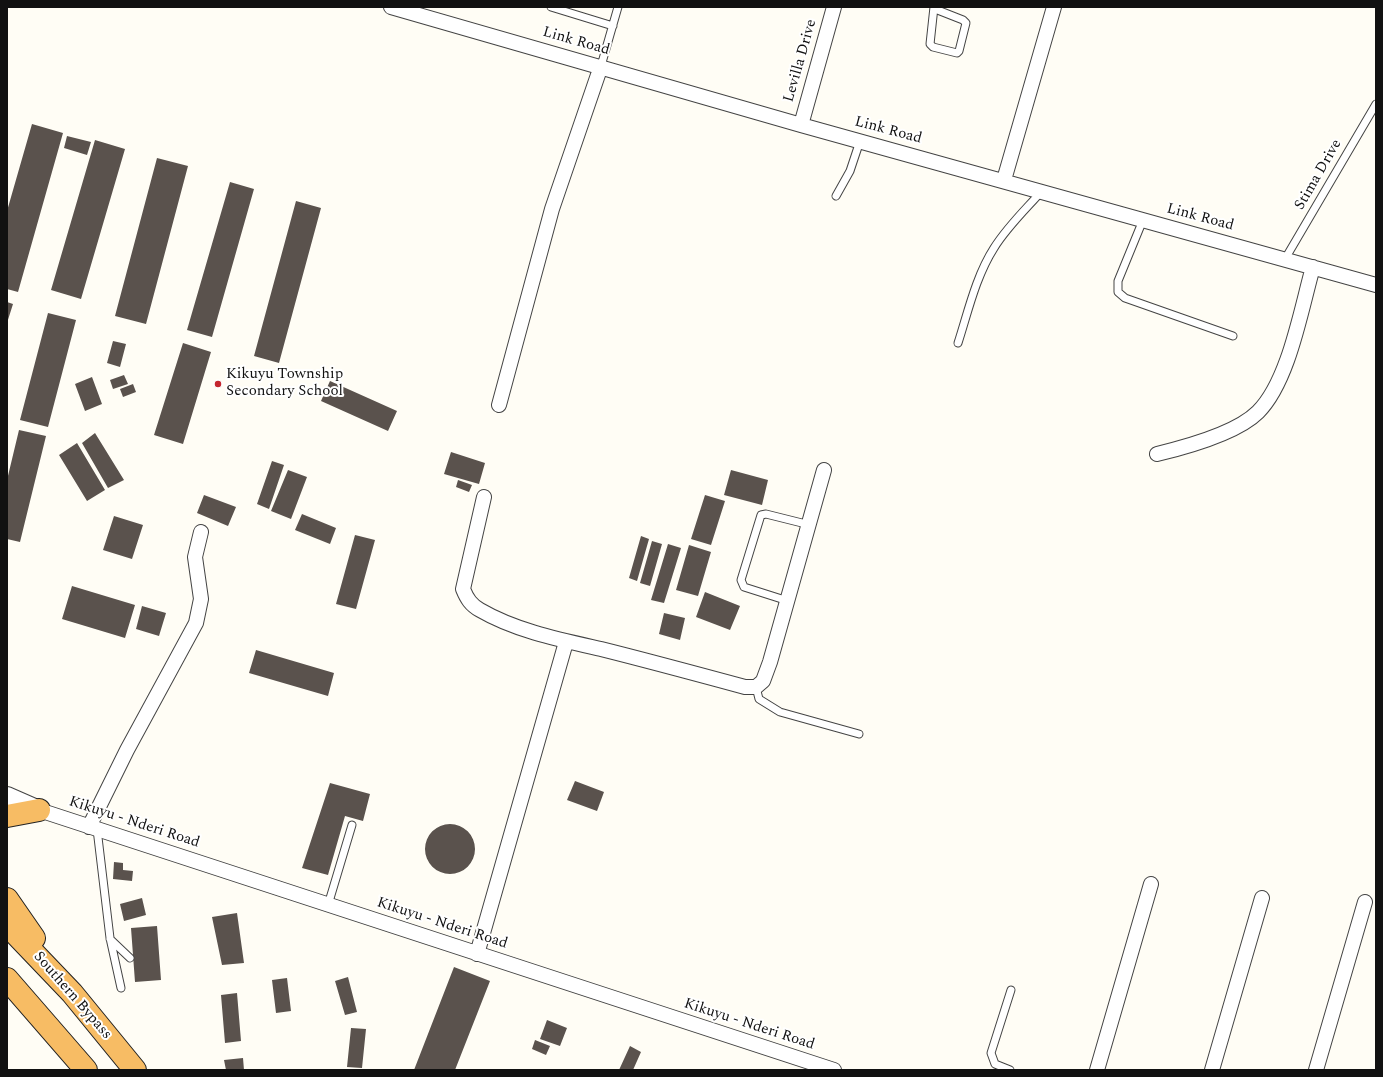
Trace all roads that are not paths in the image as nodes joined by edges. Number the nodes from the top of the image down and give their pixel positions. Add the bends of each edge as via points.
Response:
1 (391, 7) edge
2 (551, 7) edge
3 (618, 7) edge
4 (834, 7) edge
5 (1054, 7) edge
6 (935, 8) edge
7 (407, 9) edge
8 (613, 26) junction
9 (601, 66) junction
10 (1376, 104) edge
11 (801, 125) junction
12 (860, 141) junction
13 (1004, 180) junction
14 (1041, 191) junction
15 (836, 196) dead end
16 (1143, 220) junction
17 (1285, 259) junction
18 (1313, 267) junction
19 (1376, 284) edge
20 (1233, 336) dead end
21 (958, 343) dead end
22 (500, 405) dead end
23 (1157, 454) dead end
24 (824, 470) dead end
25 (484, 497) dead end
26 (810, 525) junction
27 (201, 532) dead end
28 (788, 601) junction
29 (566, 642) junction
30 (756, 687) junction
31 (859, 734) dead end
32 (7, 796) edge
33 (39, 810) junction
34 (7, 816) edge
35 (352, 825) dead end
36 (93, 828) junction
37 (1151, 884) dead end
38 (1262, 898) dead end
39 (7, 899) edge
40 (1365, 902) dead end
41 (328, 905) junction
42 (7, 925) edge
43 (110, 938) junction
44 (477, 954) junction
45 (130, 958) dead end
46 (7, 979) edge
47 (121, 988) dead end
48 (1011, 990) dead end
49 (72, 993) junction
50 (806, 1066) edge
51 (86, 1070) edge
52 (135, 1070) edge
53 (834, 1070) edge
54 (1010, 1070) edge
55 (1097, 1070) edge
56 (1212, 1070) edge
57 (1316, 1070) edge

1 - 7 street, Link Road
2 - 8 lane
3 - 8 lane
4 - 11 street, Levilla Drive
5 - 13 street
6 - 6 lane via 930,44 957,53 966,23
7 - 9 street, Link Road
8 - 9 lane
9 - 11 street, Link Road
9 - 22 street via 552,209
10 - 17 lane, Stima Drive
11 - 12 street, Link Road
12 - 13 street, Link Road
12 - 15 lane via 850,171
13 - 14 street, Link Road
14 - 16 street, Link Road
14 - 21 lane via 993,249 981,273
16 - 17 street, Link Road
16 - 20 lane via 1118,281 1118,292 1125,298
17 - 18 street, Link Road
18 - 19 street, Link Road
18 - 23 street via 1290,352 1271,396 1258,412 1244,422 1218,434
24 - 26 street
25 - 29 street via 464,579 463,590 466,597 470,603 486,612 528,630
26 - 28 street
26 - 28 lane via 766,514 762,516 740,580 744,587
27 - 36 street via 195,557 201,599 196,622 127,750
28 - 30 street via 763,681
29 - 30 street via 745,687
29 - 44 street
30 - 31 lane via 759,699 780,712
32 - 33 street
33 - 34 highway
33 - 36 street, Kikuyu - Nderi Road
35 - 41 lane
36 - 41 street, Kikuyu - Nderi Road
36 - 43 lane
37 - 55 street
38 - 56 street
39 - 49 highway
40 - 57 street
41 - 44 street, Kikuyu - Nderi Road
42 - 49 highway, Southern Bypass
43 - 45 lane
43 - 47 lane
44 - 50 street, Kikuyu - Nderi Road
46 - 51 highway
48 - 54 lane via 991,1053 995,1064
49 - 52 highway, Southern Bypass
50 - 53 street, Kikuyu - Nderi Road

